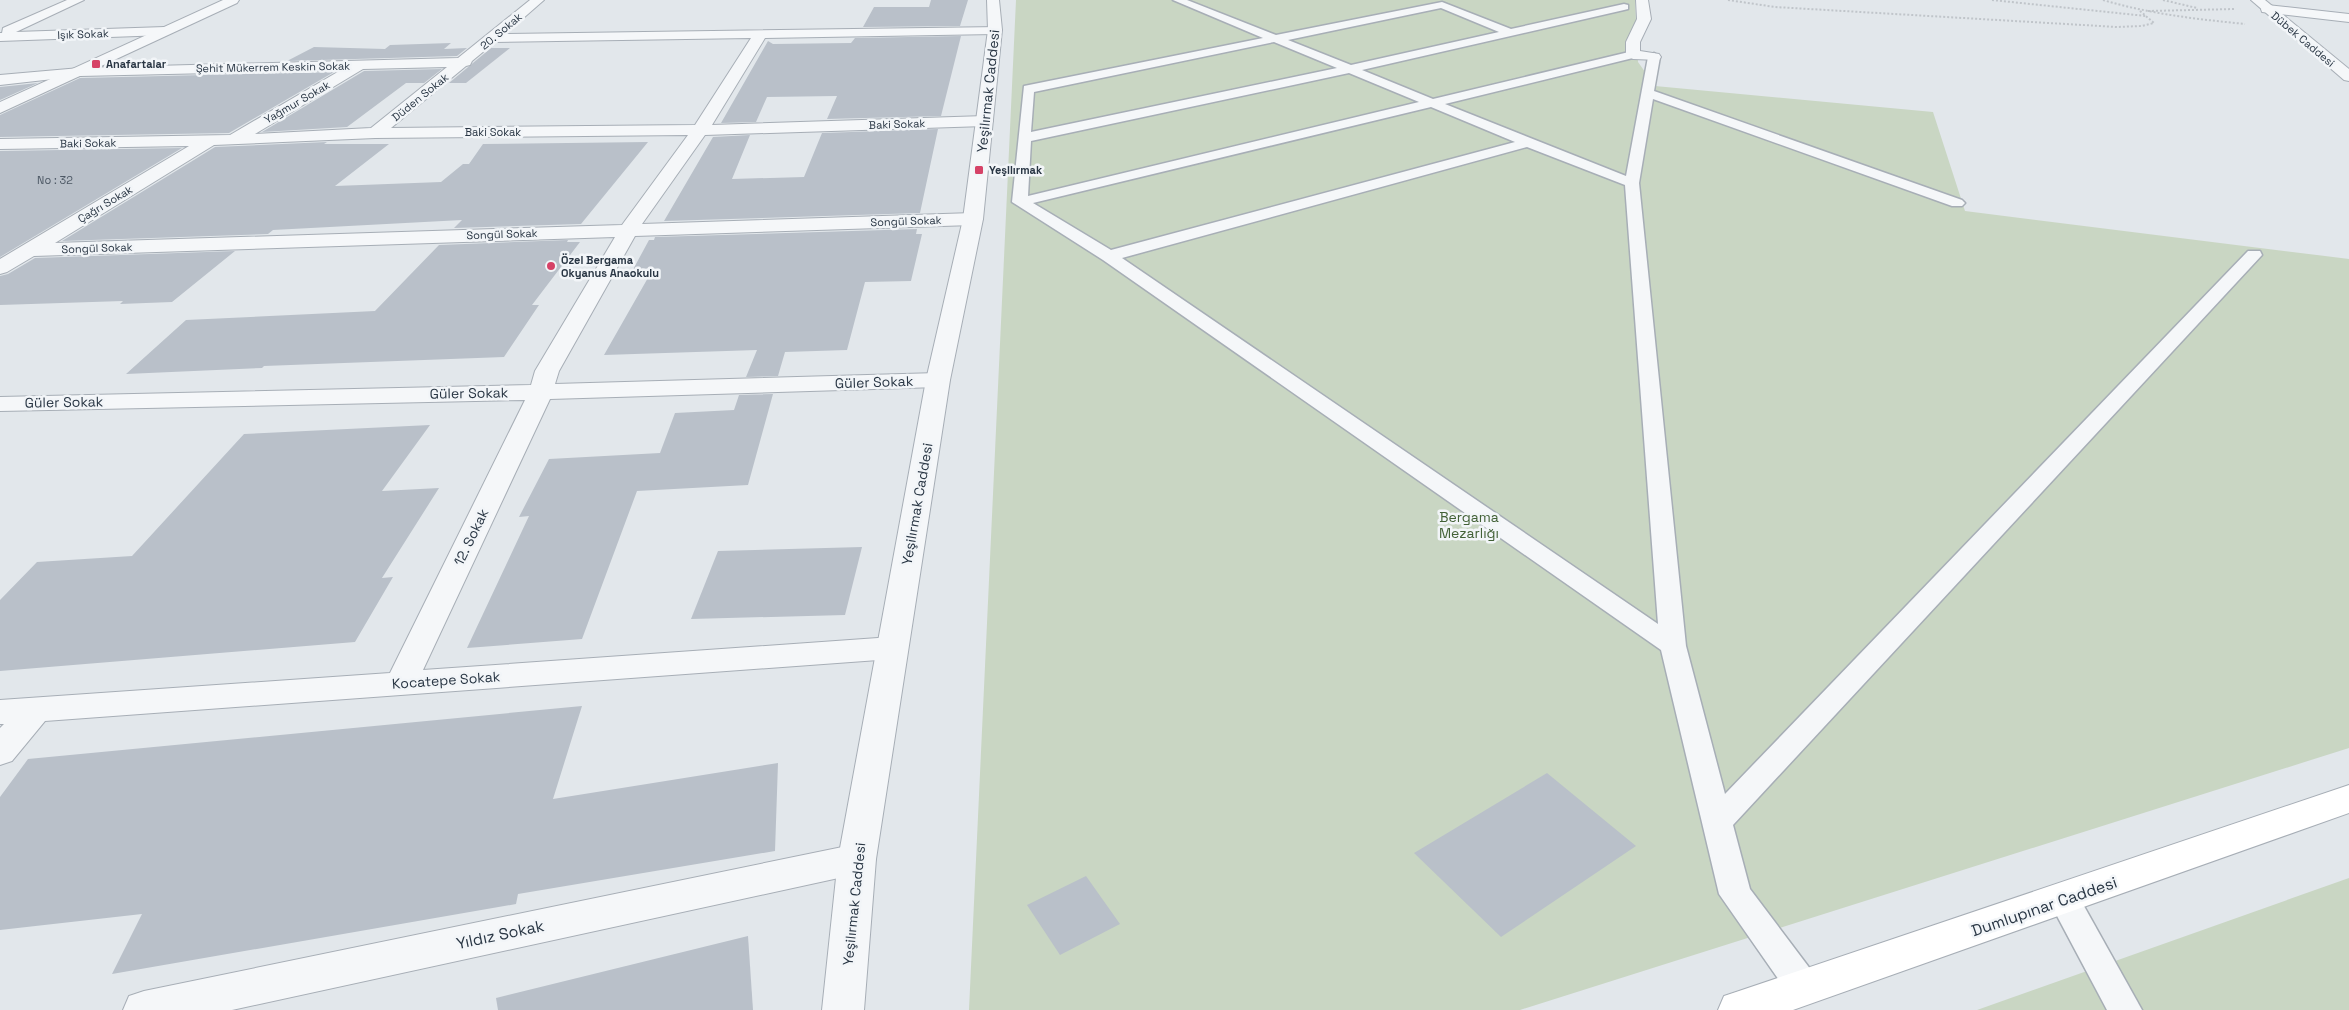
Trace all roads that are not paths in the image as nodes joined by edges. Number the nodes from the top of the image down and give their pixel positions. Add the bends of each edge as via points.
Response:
1 (78, 0) edge
2 (232, 0) edge
3 (538, 0) edge
4 (993, 0) edge
5 (1178, 0) edge
6 (1430, 0) edge
7 (1642, 0) edge
8 (1442, 5) junction
9 (2262, 5) edge
10 (1624, 8) dead end
11 (2349, 18) edge
12 (995, 30) junction
13 (166, 31) junction
14 (761, 33) junction
15 (1511, 33) junction
16 (0, 36) edge
17 (494, 38) junction
18 (1277, 39) junction
19 (1644, 56) junction
20 (465, 62) junction
21 (360, 65) junction
22 (1347, 70) junction
23 (80, 72) junction
24 (2349, 77) edge
25 (0, 80) edge
26 (1648, 93) junction
27 (1429, 103) junction
28 (0, 108) edge
29 (985, 121) junction
30 (700, 130) junction
31 (375, 133) junction
32 (1024, 138) junction
33 (210, 140) junction
34 (234, 140) junction
35 (1526, 143) junction
36 (0, 144) edge
37 (1632, 182) junction
38 (1020, 202) junction
39 (1957, 203) dead end
40 (973, 219) junction
41 (629, 229) junction
42 (30, 250) junction
43 (2254, 255) dead end
44 (1109, 256) junction
45 (0, 268) edge
46 (938, 380) junction
47 (541, 392) junction
48 (0, 404) edge
49 (1672, 646) junction
50 (892, 648) junction
51 (401, 683) junction
52 (34, 711) junction
53 (0, 712) edge
54 (0, 752) edge
55 (2349, 800) edge
56 (1717, 822) junction
57 (857, 859) junction
58 (2064, 899) junction
59 (1805, 989) junction
60 (144, 1010) edge
61 (843, 1010) edge
62 (1739, 1010) edge
63 (2125, 1010) edge

1 - 16 street
2 - 13 street
3 - 17 street, 20. Sokak
4 - 12 street, Yeşilırmak Caddesi
5 - 18 lane
6 - 8 lane
7 - 19 street via 1644,20 1633,42
8 - 15 lane
8 - 18 lane
9 - 11 street
9 - 24 street, Dübek Caddesi
10 - 15 lane
12 - 14 street
12 - 29 street, Yeşilırmak Caddesi
13 - 16 street, Işık Sokak
13 - 23 street
14 - 17 street
14 - 30 street, 12. Sokak
15 - 22 lane
17 - 20 street, 20. Sokak
18 - 22 lane
18 - 32 lane via 1028,89
19 - 26 lane
19 - 27 lane
20 - 21 street, Şehit Mükerrem Keskin Sokak
20 - 31 street, Düden Sokak
21 - 23 street, Şehit Mükerrem Keskin Sokak
21 - 34 street, Yağmur Sokak
22 - 27 lane
22 - 32 lane
23 - 25 street, Şehit Mükerrem Keskin Sokak
23 - 28 street
26 - 37 lane
26 - 39 lane
27 - 35 lane
27 - 38 lane
29 - 30 street, Baki Sokak
29 - 40 street, Yeşilırmak Caddesi
30 - 31 street, Baki Sokak
30 - 41 street, 12. Sokak
31 - 34 street, Baki Sokak
32 - 38 lane
33 - 34 street, Baki Sokak
33 - 36 street, Baki Sokak
33 - 42 street, Çağrı Sokak
35 - 37 lane
35 - 44 lane
37 - 49 lane
38 - 44 lane
40 - 41 street, Songül Sokak
40 - 46 street, Yeşilırmak Caddesi
41 - 42 street, Songül Sokak
41 - 47 street, 12. Sokak via 552,362
42 - 45 street, Çağrı Sokak
43 - 56 lane
44 - 49 lane
46 - 47 street, Güler Sokak
46 - 50 street, Yeşilırmak Caddesi
47 - 48 street, Güler Sokak
47 - 51 street, 12. Sokak
49 - 56 lane
50 - 51 street, Kocatepe Sokak
50 - 57 street, Yeşilırmak Caddesi
51 - 52 street, Kocatepe Sokak
52 - 53 street, Kocatepe Sokak
52 - 54 street
55 - 58 main road, Dumlupınar Caddesi
56 - 59 lane via 1735,894
57 - 60 street, Yıldız Sokak
57 - 61 street, Yeşilırmak Caddesi
58 - 59 main road, Dumlupınar Caddesi
58 - 63 lane
59 - 62 main road, Dumlupınar Caddesi

